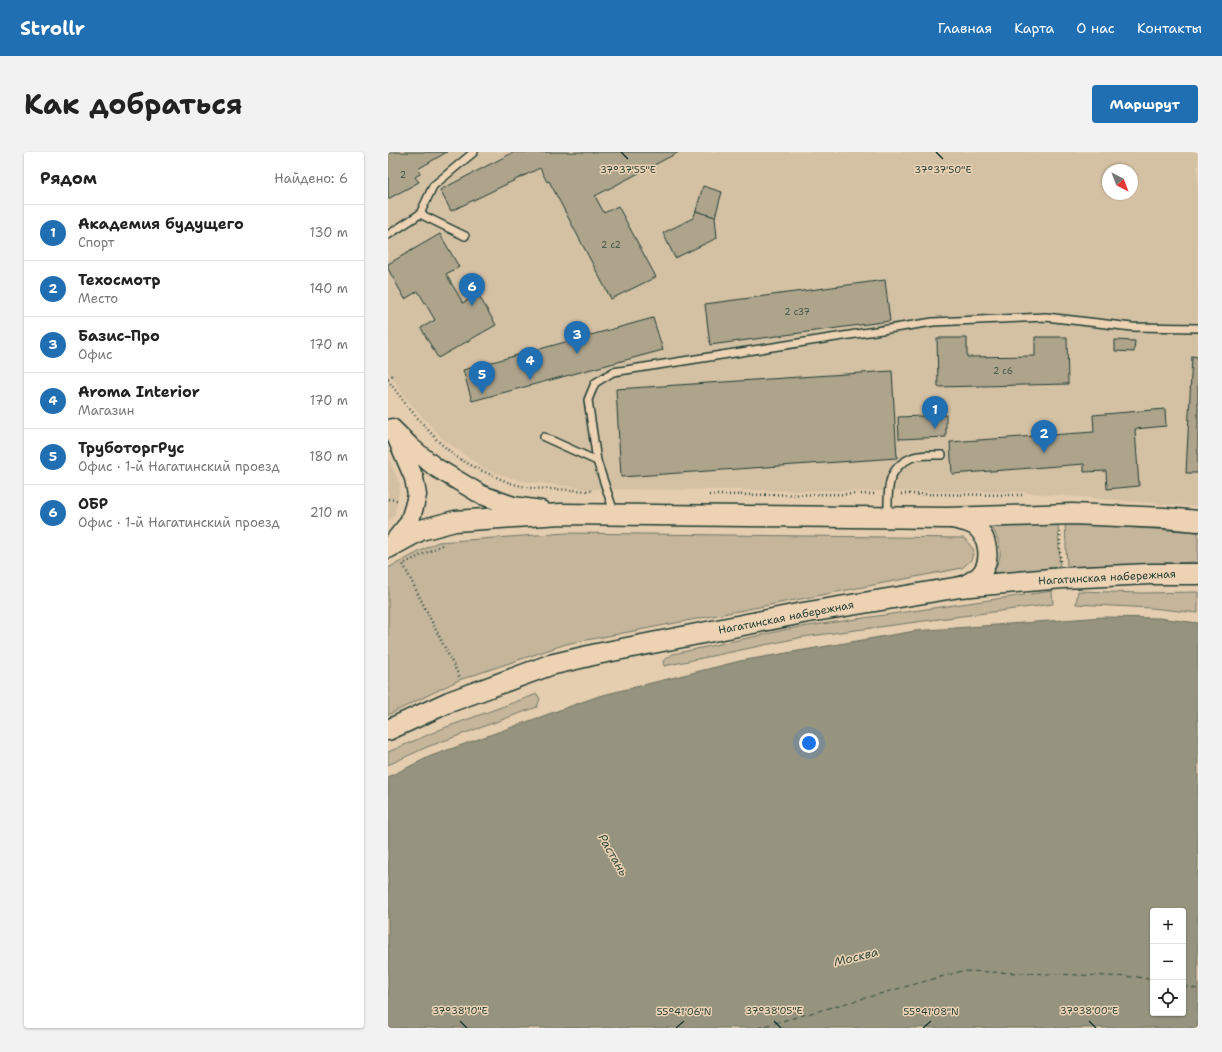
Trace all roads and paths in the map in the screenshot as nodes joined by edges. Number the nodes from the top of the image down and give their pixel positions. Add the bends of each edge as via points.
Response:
1 (474, 152) edge
2 (420, 214) junction
3 (388, 235) edge
4 (465, 236) dead end
5 (1198, 328) edge
6 (395, 374) dead end
7 (388, 379) edge
8 (390, 425) edge
9 (544, 437) dead end
10 (942, 455) dead end
11 (597, 461) junction
12 (607, 492) junction
13 (888, 494) junction
14 (702, 495) dead end
15 (1027, 495) dead end
16 (561, 514) junction
17 (614, 514) junction
18 (1059, 514) junction
19 (888, 517) junction
20 (947, 518) junction
21 (1198, 521) edge
22 (444, 544) dead end
23 (388, 548) edge
24 (1198, 574) edge
25 (1061, 578) junction
26 (960, 587) junction
27 (456, 668) dead end
28 (388, 730) edge

1 - 2 lane via 433,186
2 - 3 lane
2 - 4 lane
5 - 11 lane via 1132,327 1046,317 933,322 613,372 595,383 588,400
6 - 7 path
7 - 12 path via 437,440 456,457 480,470 510,483 530,488
8 - 16 street via 435,467 482,496 513,506
8 - 23 street via 414,478 417,495 409,523
9 - 11 lane
10 - 13 lane via 912,457 890,478
11 - 12 lane
12 - 17 lane
13 - 14 path
13 - 15 path
13 - 19 lane
16 - 17 main road
16 - 23 main road via 455,521 421,530
17 - 19 main road
18 - 20 main road
18 - 21 main road
18 - 25 path
19 - 20 main road
20 - 26 street via 976,527 983,535 988,548 983,572
22 - 27 path via 403,564
24 - 25 main road, Нагатинская набережная
25 - 26 main road, Нагатинская набережная
26 - 28 main road, Нагатинская набережная via 803,613 550,665 449,702

